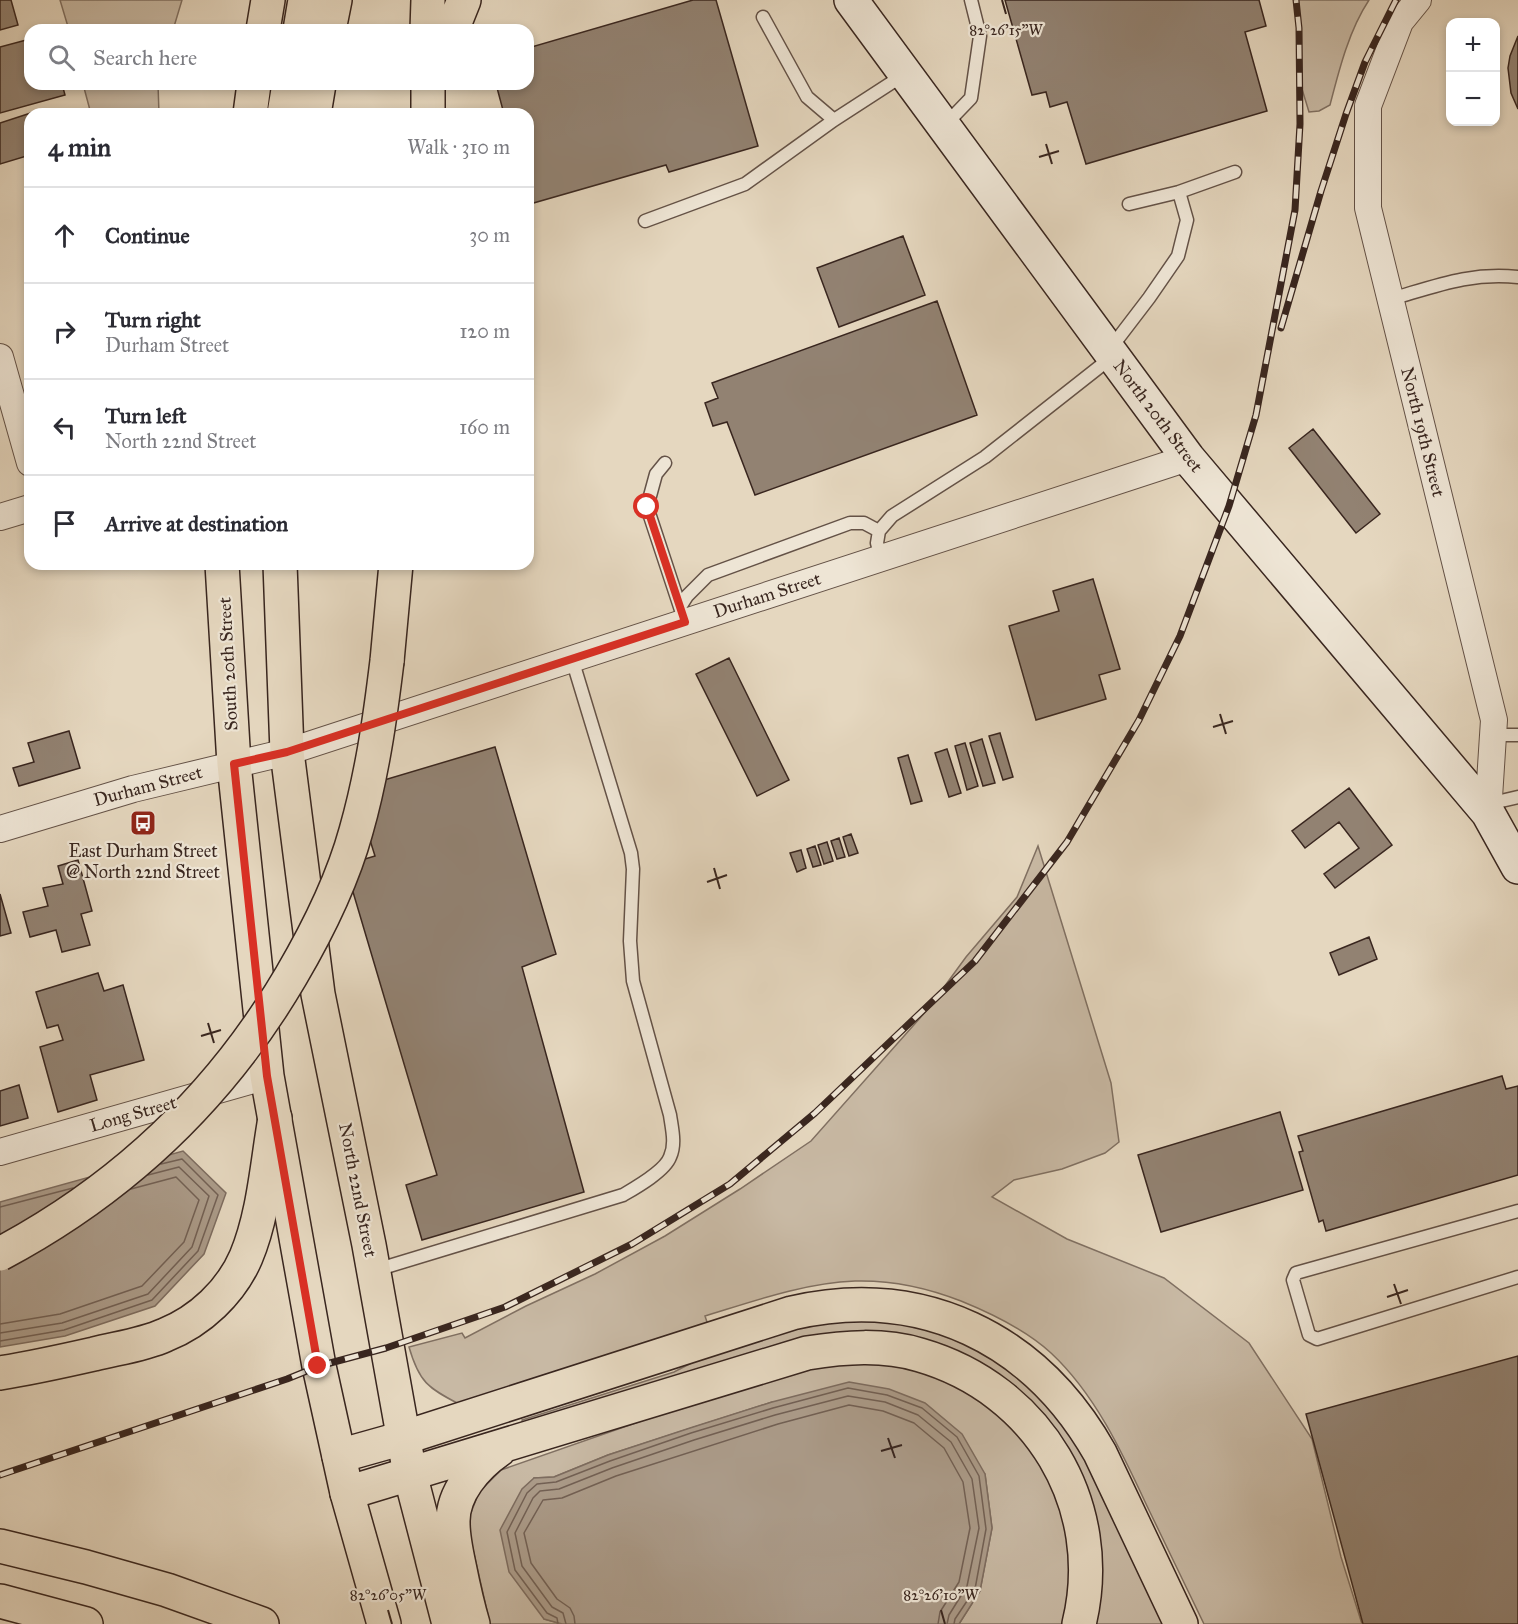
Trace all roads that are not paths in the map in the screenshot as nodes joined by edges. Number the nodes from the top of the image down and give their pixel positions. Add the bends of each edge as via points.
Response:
1 (268, 0) edge
2 (305, 0) edge
3 (335, 0) edge
4 (428, 0) edge
5 (464, 0) edge
6 (851, 0) edge
7 (971, 0) edge
8 (1418, 0) edge
9 (763, 17) dead end
10 (264, 24) edge
11 (301, 24) edge
12 (330, 24) edge
13 (428, 24) edge
14 (454, 24) edge
15 (906, 73) junction
16 (253, 90) edge
17 (288, 90) edge
18 (318, 90) edge
19 (251, 108) edge
20 (285, 108) edge
21 (315, 108) edge
22 (834, 120) junction
23 (944, 126) junction
24 (1235, 172) dead end
25 (1179, 192) junction
26 (1129, 204) dead end
27 (645, 221) dead end
28 (1518, 277) edge
29 (1390, 299) junction
30 (1111, 353) junction
31 (0, 357) edge
32 (24, 442) edge
33 (1188, 458) junction
34 (666, 463) dead end
35 (24, 510) edge
36 (0, 517) edge
37 (879, 531) junction
38 (882, 558) junction
39 (222, 570) edge
40 (280, 570) edge
41 (395, 570) edge
42 (682, 615) junction
43 (572, 659) junction
44 (1506, 735) edge
45 (287, 752) junction
46 (234, 764) junction
47 (1518, 797) edge
48 (1488, 809) junction
49 (0, 829) edge
50 (1518, 867) edge
51 (267, 1076) junction
52 (275, 1118) junction
53 (0, 1152) edge
54 (1518, 1211) edge
55 (0, 1254) edge
56 (374, 1271) junction
57 (1518, 1277) edge
58 (0, 1373) edge
59 (403, 1438) junction
60 (505, 1445) junction
61 (339, 1456) junction
62 (410, 1474) junction
63 (347, 1493) junction
64 (0, 1546) edge
65 (0, 1601) edge
66 (86, 1624) edge
67 (262, 1624) edge
68 (384, 1624) edge
69 (449, 1624) edge
70 (473, 1624) edge
71 (1079, 1624) edge
72 (1181, 1624) edge

1 - 10 main road
2 - 11 main road
3 - 12 main road
4 - 13 main road
5 - 14 main road
6 - 15 street, North 20th Street
7 - 23 lane via 980,36 971,98
8 - 29 street, North 19th Street via 1400,22 1368,106 1368,208
9 - 22 lane via 807,97
15 - 22 lane
15 - 23 street, North 20th Street
16 - 19 main road
17 - 20 main road
18 - 21 main road
22 - 27 lane via 745,184
23 - 30 street, North 20th Street
24 - 25 lane
25 - 26 lane
25 - 30 lane via 1188,220 1178,256
28 - 29 lane via 1493,274 1466,278
29 - 44 street, North 19th Street via 1494,720
30 - 33 street, North 20th Street
30 - 37 lane via 985,457 892,516
31 - 32 street
33 - 38 street, Durham Street
33 - 48 street, North 20th Street
34 - 42 lane via 656,474 647,507
35 - 36 street
37 - 38 lane via 877,543
37 - 42 lane via 864,523 849,523 708,575 687,596
38 - 42 street, Durham Street
39 - 46 main road, South 20th Street
40 - 45 main road
41 - 55 main road, bridge via 376,746 356,833 339,881 307,949 273,1007 226,1071 178,1125 145,1156 66,1215
42 - 43 street, Durham Street
43 - 45 street, Durham Street
43 - 56 lane via 631,853 633,981 670,1115 674,1137 670,1158 648,1181 623,1196
44 - 48 street, North 19th Street
45 - 46 street, Durham Street
45 - 56 main road, North 22nd Street via 318,994
46 - 49 street, Durham Street
46 - 51 main road
47 - 48 lane
48 - 50 street
51 - 52 main road
51 - 53 street, Long Street
52 - 58 main road via 257,1224 246,1257 234,1278 204,1312 183,1327 154,1339
52 - 61 main road via 318,1366
54 - 57 lane via 1296,1273 1293,1280 1309,1335 1317,1339
56 - 59 main road, North 22nd Street
59 - 61 main road
59 - 62 main road, North 22nd Street
59 - 72 main road via 792,1313 861,1304 907,1309 986,1336 1028,1365 1059,1395 1100,1453
60 - 62 main road
60 - 70 main road via 466,1482 452,1521
60 - 71 main road via 807,1353 851,1347 919,1355 958,1369 992,1391 1025,1419 1051,1451 1071,1490 1083,1533 1085,1597
61 - 63 main road
62 - 63 main road
62 - 69 main road, North 22nd Street
63 - 68 main road
64 - 67 main road via 167,1590
65 - 66 main road

